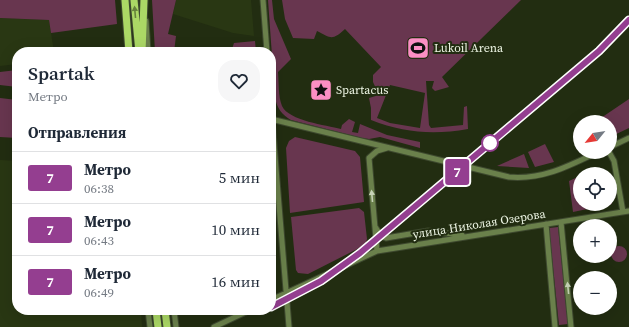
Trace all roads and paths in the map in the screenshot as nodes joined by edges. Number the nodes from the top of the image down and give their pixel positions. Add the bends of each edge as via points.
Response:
1 (125, 0) edge
2 (134, 0) edge
3 (144, 0) edge
4 (263, 0) edge
5 (129, 47) edge
6 (139, 47) edge
7 (142, 47) edge
8 (148, 47) edge
9 (267, 47) edge
10 (276, 120) edge
11 (629, 138) edge
12 (617, 144) edge
13 (388, 148) junction
14 (582, 159) edge
15 (613, 159) edge
16 (276, 169) edge
17 (626, 211) edge
18 (561, 222) junction
19 (546, 224) junction
20 (375, 226) junction
21 (467, 235) junction
22 (377, 251) junction
23 (286, 293) junction
24 (276, 298) edge
25 (149, 315) edge
26 (157, 315) edge
27 (166, 315) edge
28 (175, 315) edge
29 (239, 315) edge
30 (176, 326) edge
31 (150, 327) edge
32 (158, 327) edge
33 (167, 327) edge
34 (214, 327) edge
35 (289, 327) edge
36 (555, 327) edge
37 (572, 327) edge

1 - 5 main road
6 -> 2 main road
3 - 7 main road
3 - 8 street
4 - 9 street
10 - 13 street
11 - 12 street
13 - 14 street via 518,178 553,172
20 -> 13 street via 369,158 377,151
15 - 17 street
16 - 23 street
17 - 18 street, улица Николая Озерова
18 - 19 street, улица Николая Озерова
37 -> 18 street
19 - 21 street, улица Николая Озерова
19 - 36 street
20 - 21 street via 381,236 386,238 428,230
20 - 22 street
21 - 22 street, улица Николая Озерова
22 - 23 street, улица Николая Озерова
23 - 24 street, улица Николая Озерова
23 - 35 street
25 - 31 street
26 - 32 main road
27 - 33 main road
28 - 30 street
29 - 34 street

